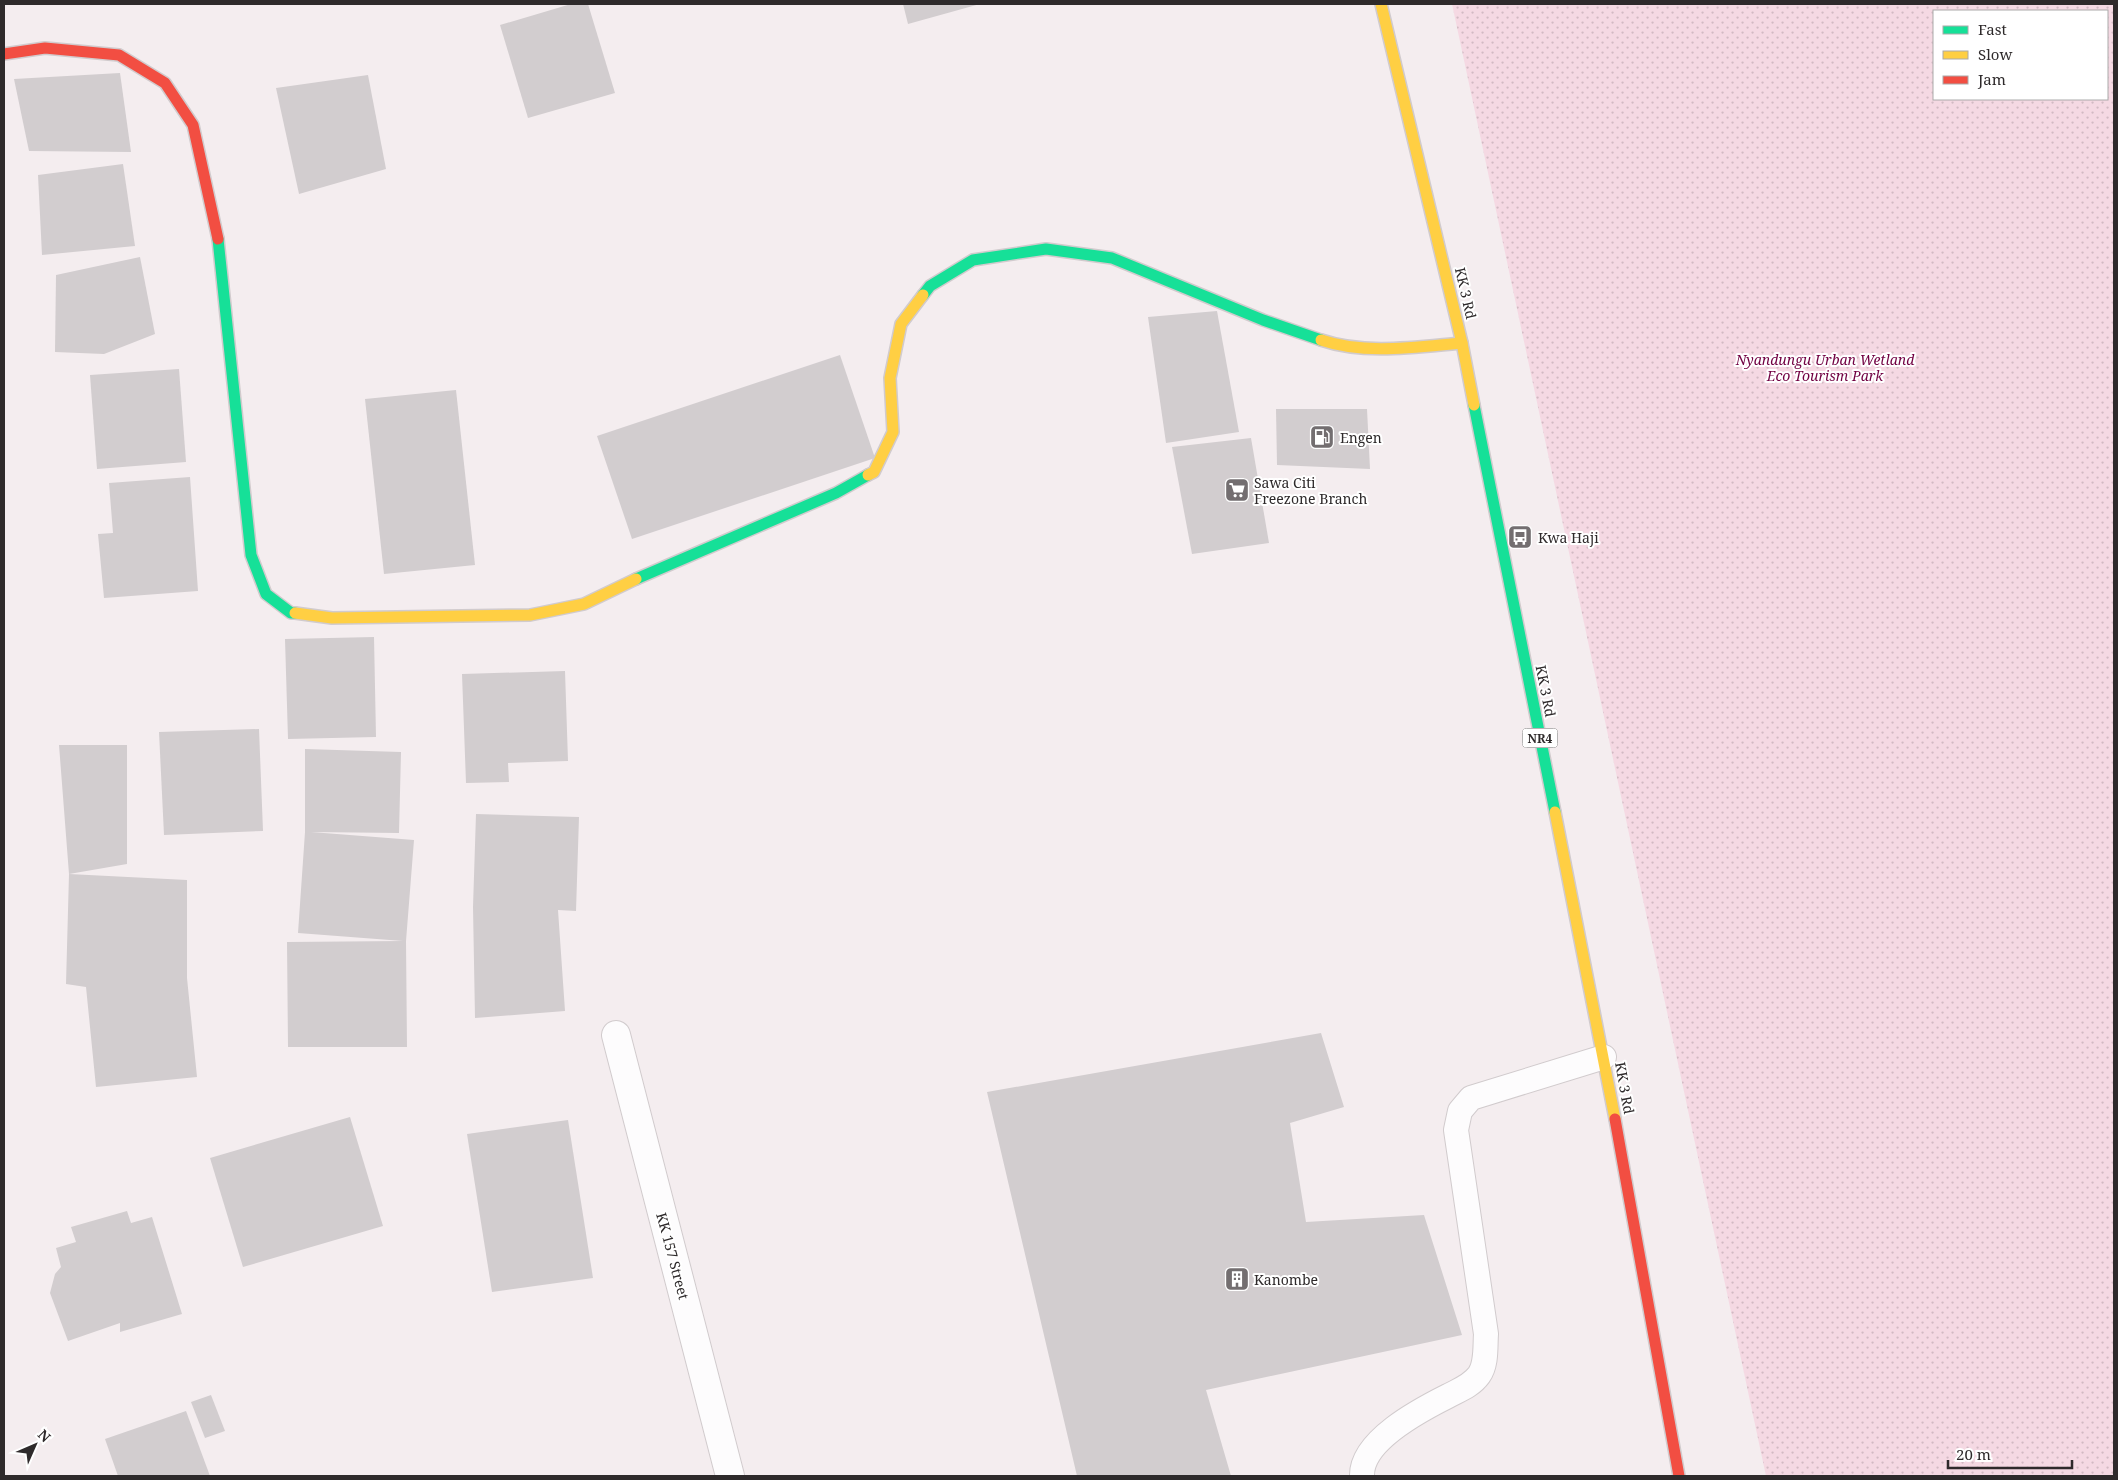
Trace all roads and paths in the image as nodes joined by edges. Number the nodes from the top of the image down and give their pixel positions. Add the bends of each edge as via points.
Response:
1 (1382, 4) edge
2 (4, 54) edge
3 (1462, 343) junction
4 (616, 1035) dead end
5 (1604, 1057) junction
6 (730, 1476) edge
7 (1362, 1476) edge
8 (1679, 1476) edge

1 - 3 main road, KK 3 Rd / NR4
2 - 3 main road via 45,48 119,55 165,83 193,125 220,247 251,555 266,594 291,613 332,618 530,615 584,604 836,493 874,472 893,432 890,378 900,324 930,286 973,260 1046,249 1112,258 1263,320 1341,347 1401,348
3 - 5 main road, KK 3 Rd / NR4
4 - 6 street, KK 157 Street
5 - 7 lane via 1471,1098 1460,1111 1456,1130 1486,1334 1485,1359 1480,1374 1468,1386 1394,1428 1375,1447 1362,1467
5 - 8 main road, KK 3 Rd / NR4

